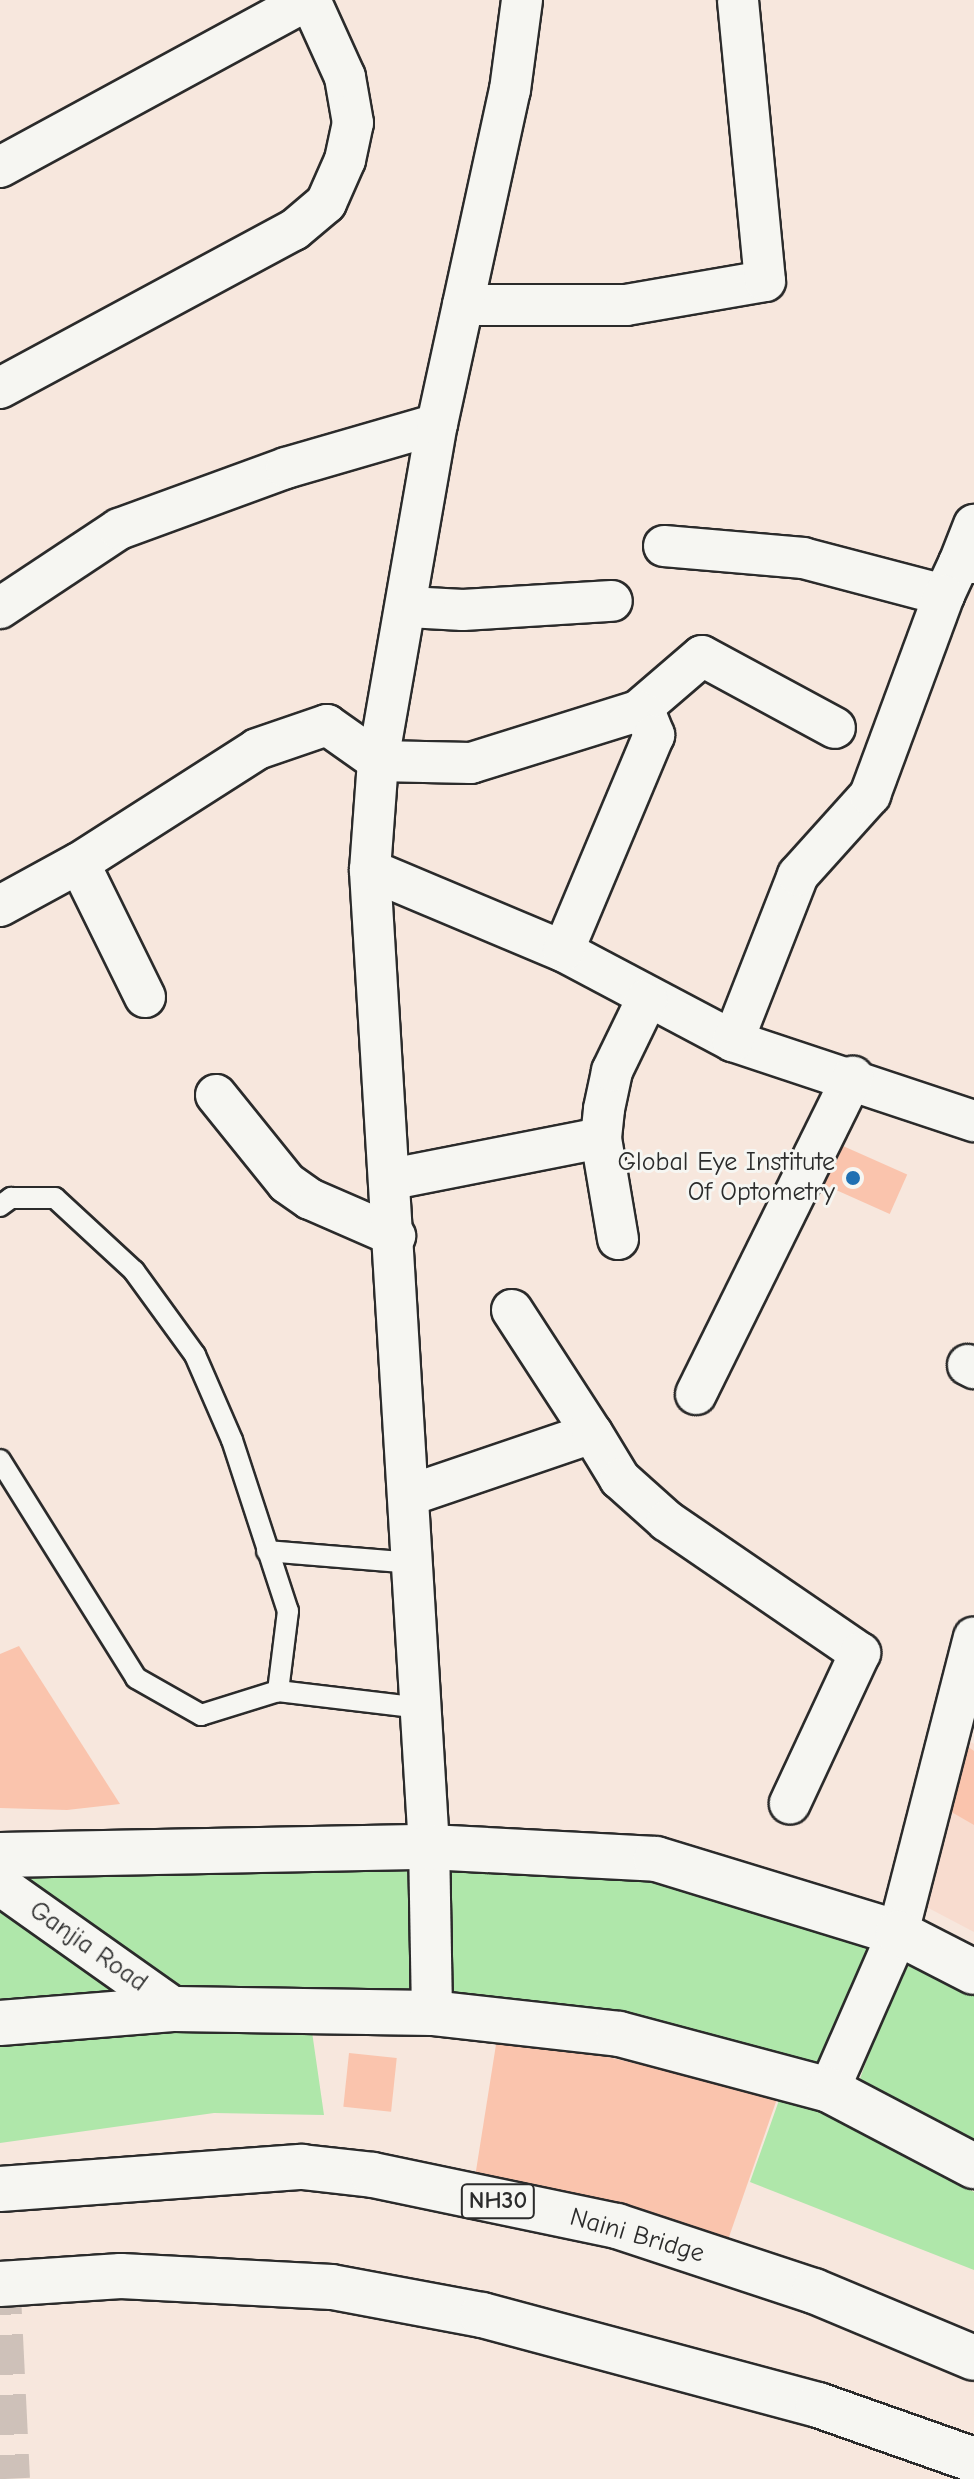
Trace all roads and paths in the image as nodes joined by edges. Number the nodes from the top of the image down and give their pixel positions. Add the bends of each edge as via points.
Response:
1 (309, 0) edge
2 (522, 0) edge
3 (738, 0) edge
4 (0, 167) edge
5 (463, 305) junction
6 (0, 388) edge
7 (437, 424) junction
8 (974, 525) edge
9 (664, 546) dead end
10 (959, 574) edge
11 (612, 601) dead end
12 (408, 607) junction
13 (0, 608) edge
14 (638, 711) junction
15 (835, 728) dead end
16 (378, 761) junction
17 (79, 863) junction
18 (370, 870) junction
19 (0, 906) edge
20 (563, 951) junction
21 (145, 997) dead end
22 (647, 999) junction
23 (733, 1041) junction
24 (853, 1077) junction
25 (216, 1095) dead end
26 (974, 1121) edge
27 (601, 1138) junction
28 (392, 1179) junction
29 (0, 1206) edge
30 (395, 1236) junction
31 (618, 1239) dead end
32 (512, 1310) dead end
33 (696, 1394) dead end
34 (592, 1433) junction
35 (0, 1460) edge
36 (410, 1495) junction
37 (267, 1551) junction
38 (413, 1563) junction
39 (974, 1638) edge
40 (278, 1691) junction
41 (421, 1708) junction
42 (790, 1803) dead end
43 (429, 1847) junction
44 (0, 1855) edge
45 (0, 1885) edge
46 (898, 1933) junction
47 (974, 1972) edge
48 (175, 2009) junction
49 (432, 2013) junction
50 (0, 2023) edge
51 (829, 2090) junction
52 (974, 2166) edge
53 (0, 2189) edge
54 (0, 2284) edge
55 (974, 2358) edge
56 (974, 2460) edge

1 - 4 street
1 - 6 street via 345,77 353,123 345,160 326,203 294,230
2 - 5 street via 510,90
3 - 5 street via 765,281 626,305
5 - 7 street
7 - 12 street
7 - 13 street via 286,468 119,529
8 - 10 street
9 - 10 street
10 - 23 street via 870,795 798,875
11 - 12 street via 463,610
12 - 16 street
14 - 15 street via 702,656
14 - 16 street via 471,763
14 - 20 street via 646,715 654,735
16 - 17 street via 327,725 297,733 257,749
16 - 18 street
17 - 19 street
17 - 21 street
18 - 20 street
18 - 28 street
20 - 22 street
22 - 23 street
22 - 27 street via 612,1071
23 - 24 street
24 - 26 street
24 - 33 street
25 - 30 street via 287,1183 310,1199
27 - 28 street
27 - 31 street
28 - 30 street
29 - 37 lane via 11,1198 55,1198 134,1271 195,1355 232,1440
30 - 36 street
32 - 34 street
34 - 36 street
34 - 42 street via 620,1479 667,1521 860,1653
35 - 40 lane via 136,1678 201,1715
36 - 38 street
37 - 38 lane
37 - 40 lane via 288,1611
38 - 41 street
39 - 46 street
40 - 41 lane
41 - 43 street
43 - 44 main road
43 - 46 main road via 656,1859
43 - 49 street
45 - 48 street, Ganjia Road
46 - 47 main road
46 - 51 street
48 - 49 main road
48 - 50 main road
49 - 51 main road via 619,2034
51 - 52 main road
53 - 55 main road, Naini Bridge / NH30 via 302,2167 373,2175 617,2226 814,2291
54 - 56 main road via 121,2276 332,2287 482,2315 803,2401

